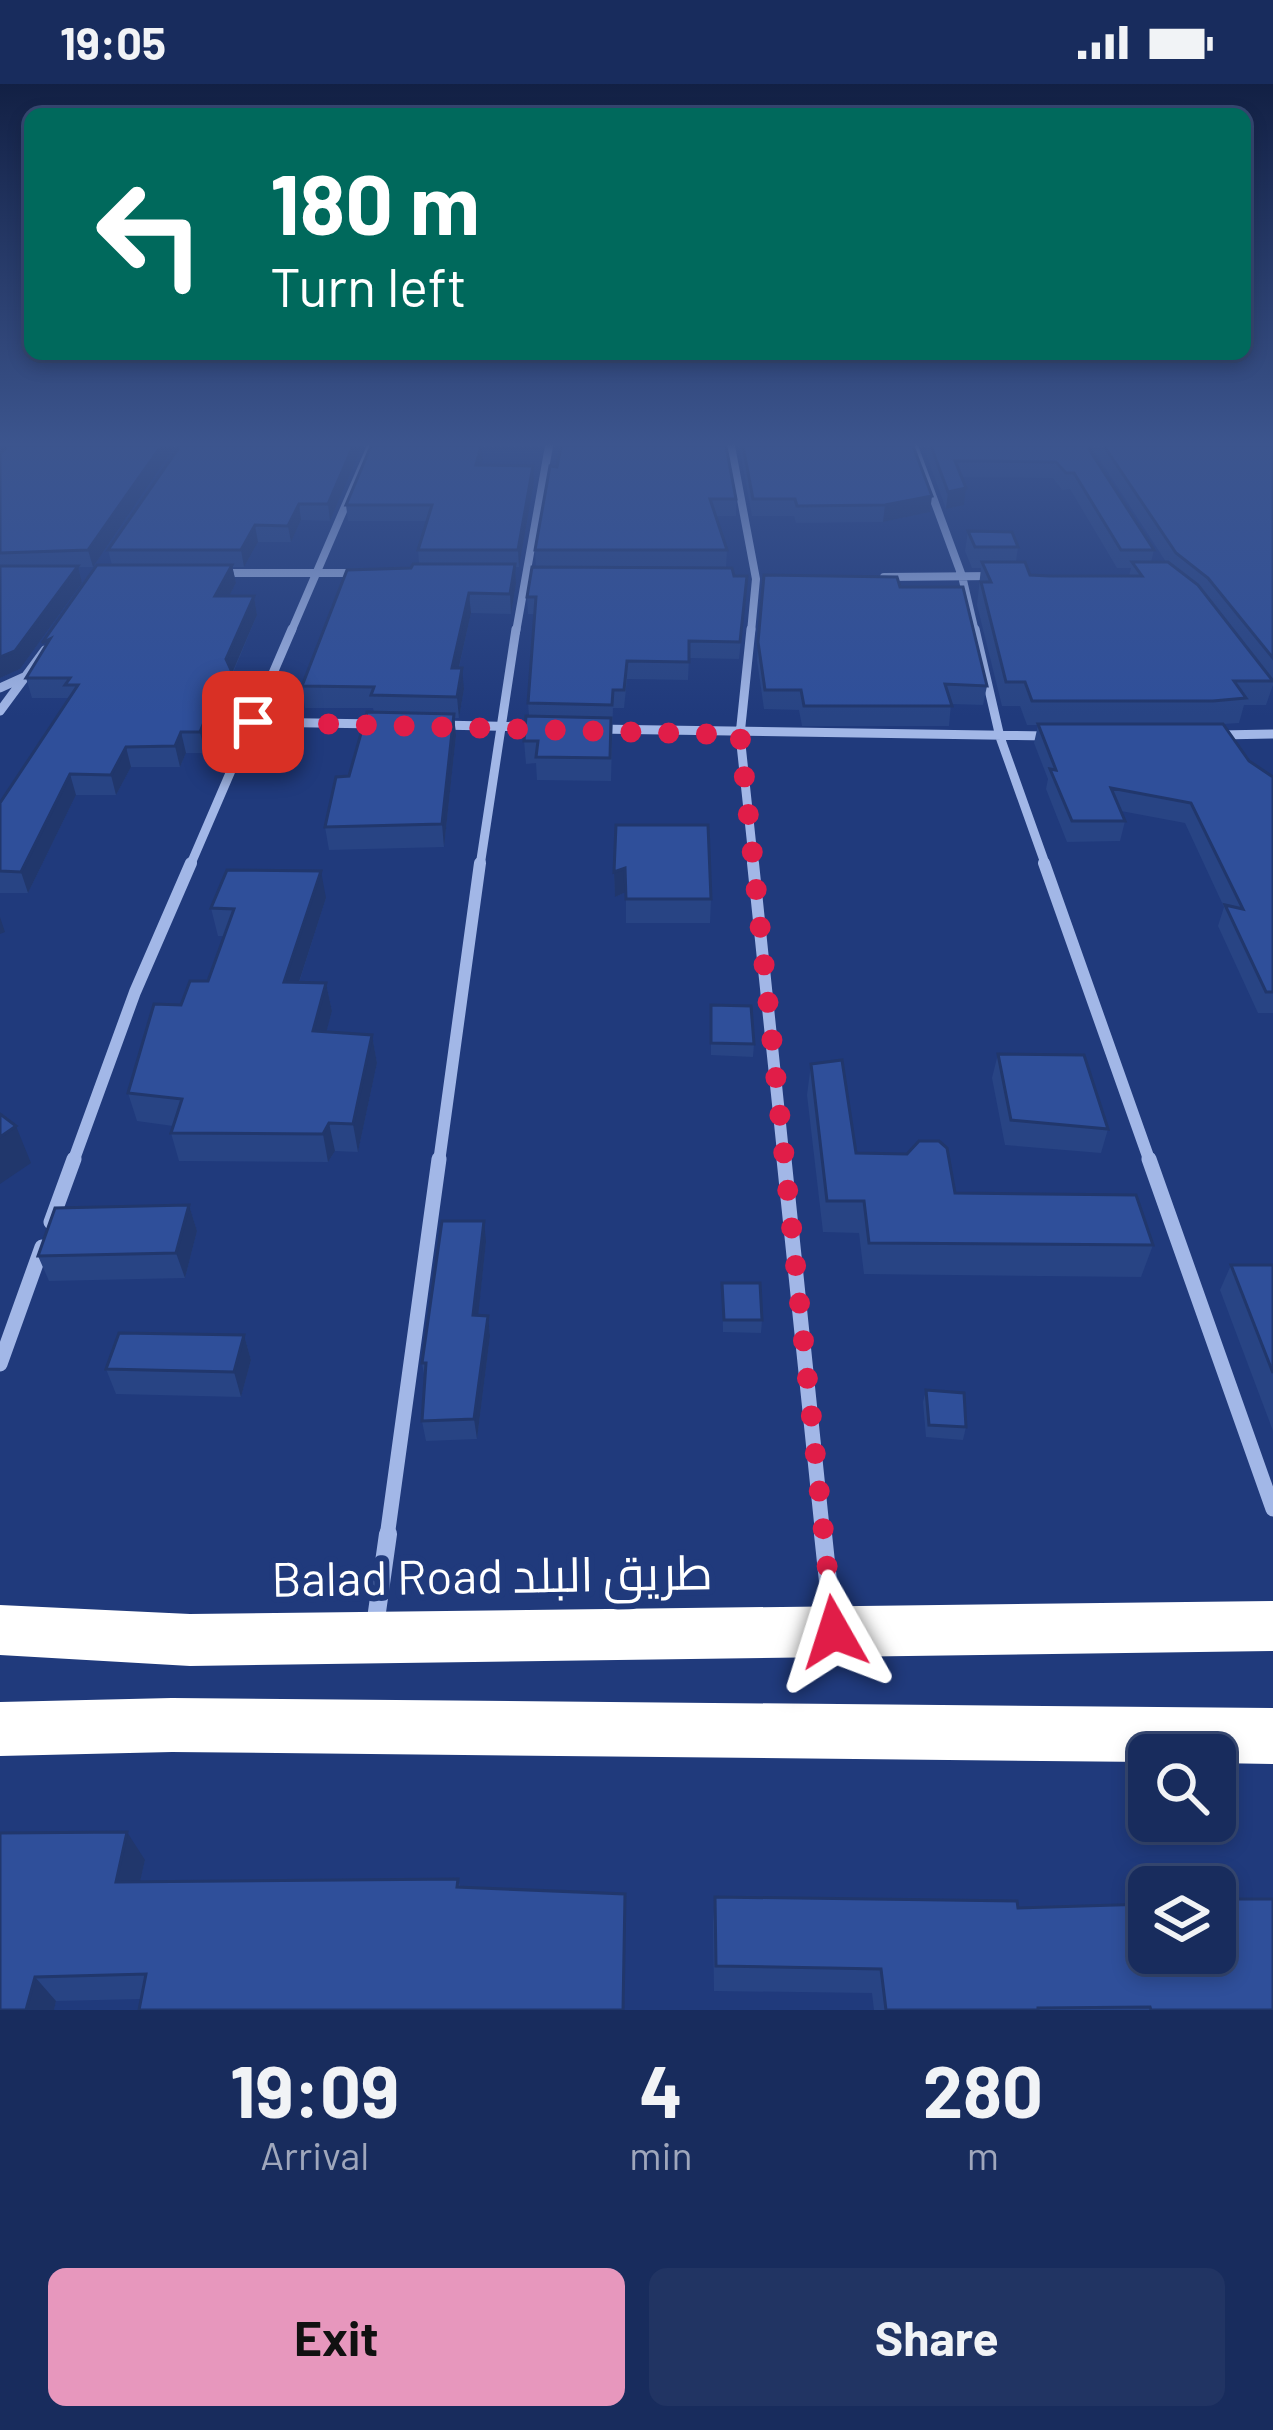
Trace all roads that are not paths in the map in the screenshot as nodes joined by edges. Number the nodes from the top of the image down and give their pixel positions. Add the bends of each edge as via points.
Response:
1 (330, 536) edge
2 (534, 536) edge
3 (748, 536) edge
4 (947, 536) edge
5 (314, 572) junction
6 (362, 573) edge
7 (196, 574) edge
8 (504, 575) edge
9 (528, 575) junction
10 (550, 576) edge
11 (962, 576) junction
12 (1007, 576) edge
13 (870, 577) edge
14 (739, 578) edge
15 (756, 578) junction
16 (779, 578) edge
17 (50, 643) edge
18 (25, 676) junction
19 (0, 688) edge
20 (0, 711) edge
21 (253, 722) junction
22 (387, 724) edge
23 (432, 724) edge
24 (499, 725) junction
25 (543, 727) edge
26 (586, 729) edge
27 (1273, 734) edge
28 (740, 735) junction
29 (1205, 735) edge
30 (1000, 736) junction
31 (1068, 736) edge
32 (0, 1364) edge
33 (1273, 1509) edge
34 (1273, 1626) edge
35 (0, 1630) edge
36 (834, 1632) junction
37 (374, 1637) junction
38 (0, 1729) edge
39 (1273, 1736) edge

1 - 5 street
2 - 9 street
3 - 15 street
4 - 11 street
5 - 6 street
5 - 7 street
5 - 21 street
8 - 9 street
9 - 10 street
9 - 24 street
11 - 12 street
11 - 13 street
11 - 30 street
14 - 15 street
15 - 16 street
15 - 28 street
17 - 18 street
18 - 19 street
18 - 20 street
21 - 22 street
21 - 32 street via 135,992
23 - 24 street
24 - 25 street
24 - 37 street
26 - 28 street
27 - 29 street
28 - 30 street
28 - 36 street
30 - 31 street
30 - 33 street
34 - 36 highway, Balad Road طريق البلد
35 - 37 highway, Balad Road طريق البلد via 190,1640
36 - 37 highway, Balad Road طريق البلد
38 - 39 highway

